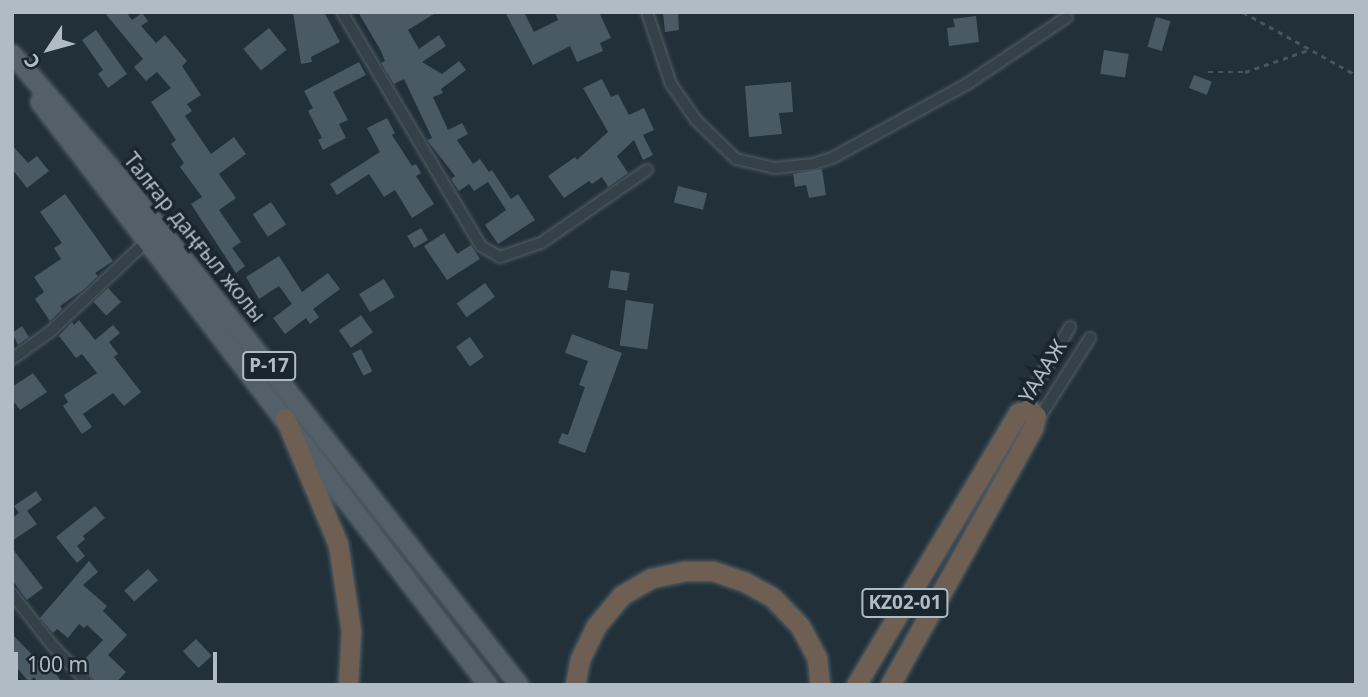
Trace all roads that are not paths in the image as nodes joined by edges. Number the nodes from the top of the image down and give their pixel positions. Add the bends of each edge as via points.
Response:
1 (342, 12) edge
2 (647, 12) edge
3 (1067, 17) dead end
4 (12, 54) edge
5 (12, 65) edge
6 (648, 170) dead end
7 (147, 240) junction
8 (1070, 327) dead end
9 (1090, 338) dead end
10 (12, 359) edge
11 (1018, 413) junction
12 (285, 418) junction
13 (1033, 428) junction
14 (12, 594) edge
15 (90, 685) edge
16 (348, 685) edge
17 (488, 685) edge
18 (519, 685) edge
19 (575, 685) edge
20 (820, 685) edge
21 (856, 685) edge
22 (890, 685) edge

1 - 6 street via 481,246 500,257 541,243
2 - 3 street via 671,85 696,120 736,159 775,168 834,157 967,84
4 - 18 main road, Талғар даңғыл жолы / P-17 via 122,181
5 - 7 main road
7 - 10 street via 51,331
7 - 12 main road
8 - 11 street, ҮАААЖ / KZ02-01
9 - 13 street, ҮАААЖ / KZ02-01
11 - 13 highway via 1031,411 1036,416
11 - 21 highway, KZ02-01
12 - 16 highway via 338,544 351,631
12 - 17 main road
13 - 22 highway, KZ02-01
14 - 15 street
19 - 20 highway via 580,659 596,626 622,594 652,578 684,571 713,571 772,597 817,658

